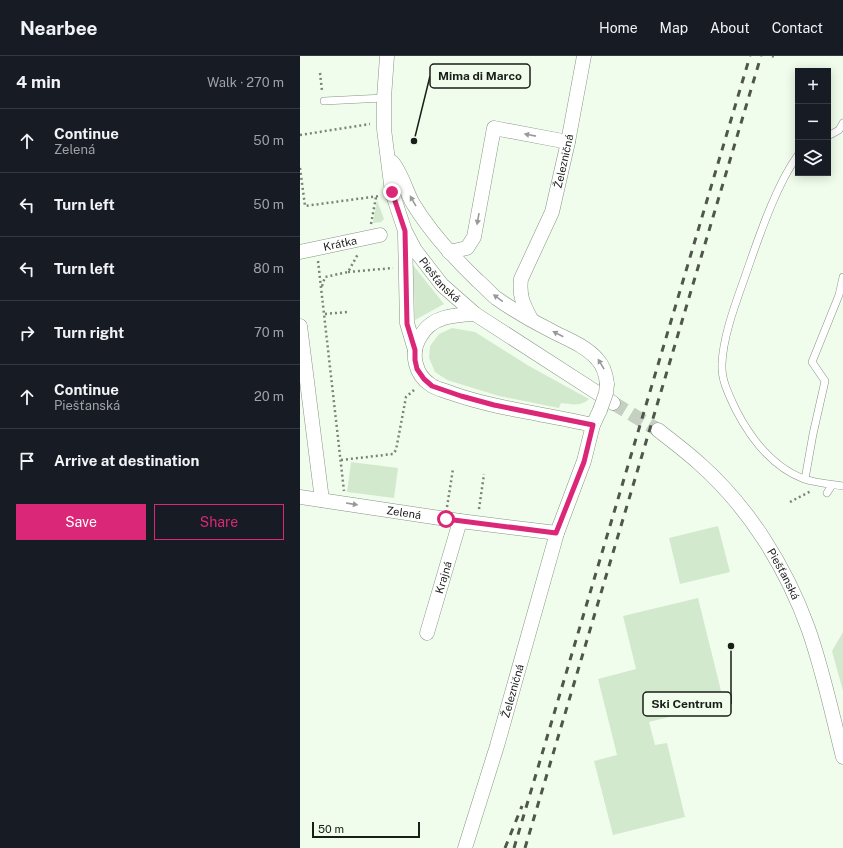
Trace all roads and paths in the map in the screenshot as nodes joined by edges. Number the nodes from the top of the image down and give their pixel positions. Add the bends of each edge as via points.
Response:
1 (386, 56) edge
2 (584, 56) edge
3 (320, 73) dead end
4 (384, 98) junction
5 (324, 101) joint
6 (843, 123) edge
7 (370, 124) dead end
8 (831, 134) edge
9 (300, 136) edge
10 (568, 142) junction
11 (388, 159) junction
12 (795, 160) edge
13 (300, 168) edge
14 (378, 190) dead end
15 (376, 197) junction
16 (375, 231) joint
17 (405, 231) junction
18 (360, 250) dead end
19 (306, 251) edge
20 (449, 252) junction
21 (397, 267) dead end
22 (348, 272) junction
23 (843, 277) edge
24 (321, 287) junction
25 (348, 312) dead end
26 (325, 314) junction
27 (475, 314) junction
28 (531, 319) junction
29 (300, 326) edge
30 (415, 350) junction
31 (414, 390) dead end
32 (613, 403) tunnel mouth
33 (593, 425) junction
34 (658, 430) tunnel mouth
35 (341, 460) junction
36 (453, 469) dead end
37 (484, 474) dead end
38 (805, 479) junction
39 (832, 485) junction
40 (843, 486) edge
41 (827, 493) joint
42 (300, 497) edge
43 (322, 500) junction
44 (790, 502) dead end
45 (346, 503) junction
46 (446, 519) junction
47 (460, 522) junction
48 (477, 524) junction
49 (556, 533) junction
50 (427, 633) dead end
51 (843, 757) edge
52 (466, 848) edge

1 - 4 street, Piešťanská
2 - 10 street, Železničná
3 - 5 path
4 - 5 lane
4 - 11 street, Piešťanská via 384,129
6 - 8 lane via 839,130
7 - 9 path
10 -> 20 street via 494,128 474,237 467,248
10 - 28 street, Železničná via 552,212 521,279 522,301
11 - 17 street, Piešťanská via 392,192
20 -> 11 street via 426,224 401,180 397,167
12 - 38 lane via 769,212 754,250 727,334 722,366 723,378 731,400 760,448 780,465
13 - 15 path via 305,206
14 - 15 path via 380,196
15 - 16 path
16 - 19 street, Krátka
17 - 27 street, Piešťanská via 442,285
17 - 30 street via 407,324
18 - 22 path
19 - 24 path via 318,260
28 -> 20 street via 496,297
21 - 22 path
22 - 24 path via 325,277
23 - 38 lane via 839,294 812,362 825,381
24 - 26 path
25 - 26 path
26 - 35 path
27 - 30 street via 439,319 422,332
27 - 32 street, Piešťanská
33 -> 28 street, Železničná, bridge via 607,384 604,370 597,358 574,342
29 - 43 street
30 - 33 street via 417,369 432,386 494,405
31 - 35 path via 406,397 396,450 393,454
33 - 49 street, Železničná via 584,462
34 - 51 street, Piešťanská via 702,466 721,486 740,507 772,553 792,590 808,630
35 - 45 path
36 - 46 path
37 - 48 path
38 - 39 lane
39 - 40 lane
39 - 41 lane
41 - 44 path via 812,491
42 - 43 street, Zelená
43 - 45 street, Zelená
45 -> 46 street, Zelená
46 - 47 street, Zelená
47 - 48 street, Zelená
47 - 50 street, Krajná
48 - 49 street, Zelená
49 - 52 street, Železničná

